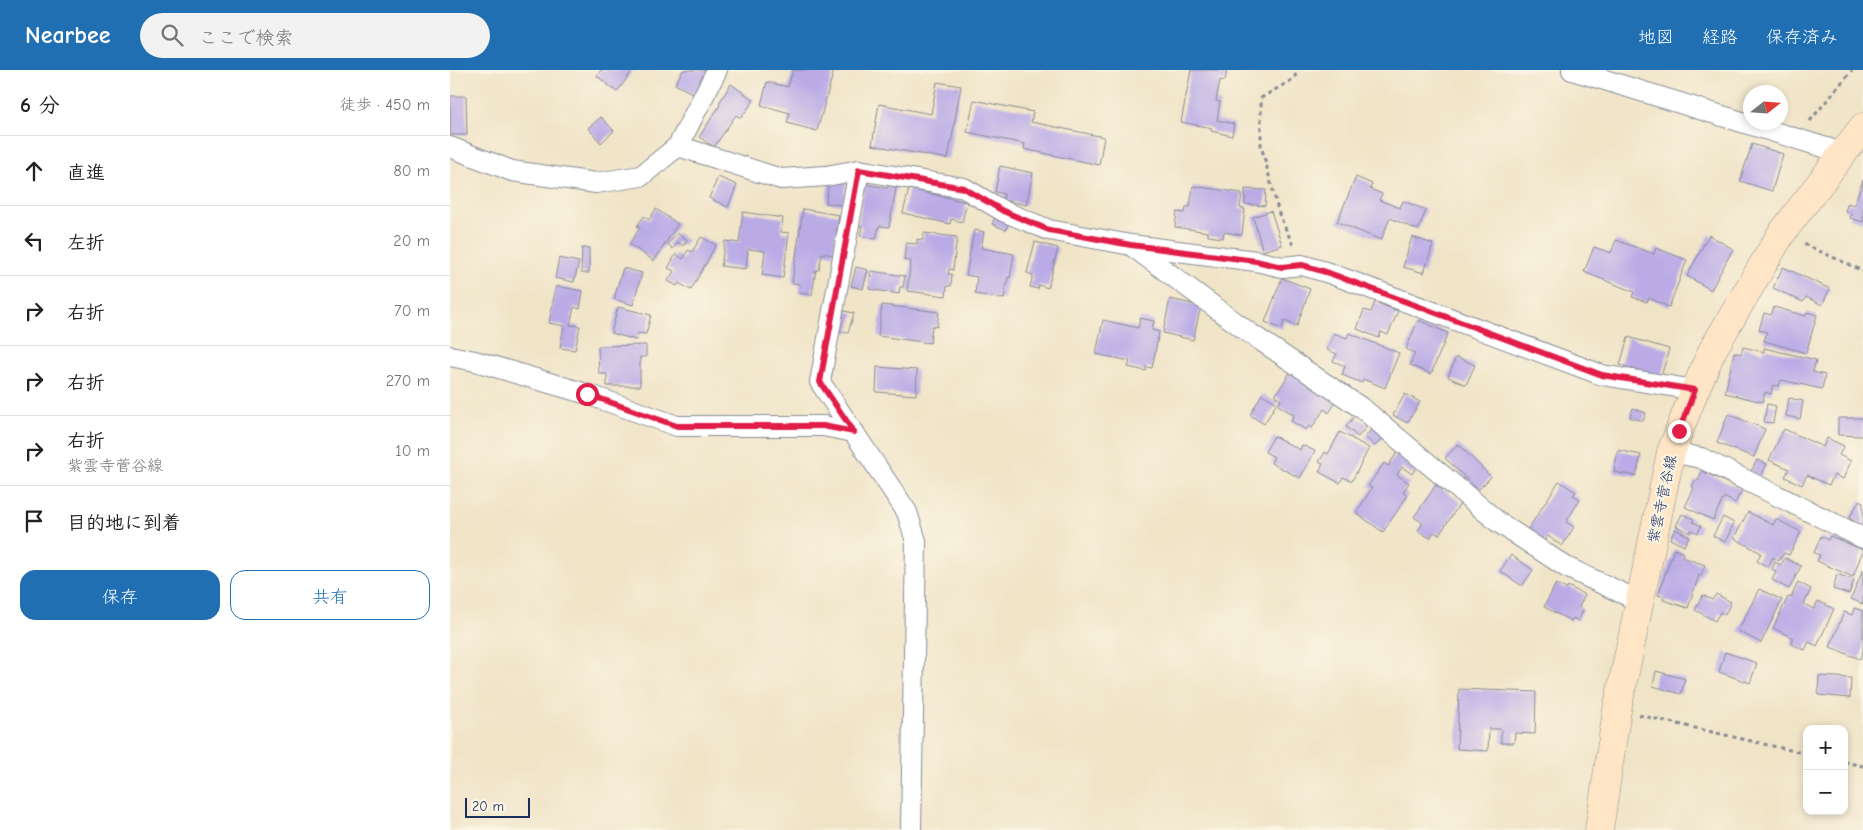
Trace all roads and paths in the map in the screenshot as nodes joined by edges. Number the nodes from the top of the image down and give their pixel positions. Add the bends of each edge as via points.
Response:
1 (717, 70) edge
2 (1296, 70) edge
3 (1572, 70) edge
4 (1852, 70) edge
5 (1863, 127) edge
6 (1797, 139) junction
7 (678, 146) junction
8 (450, 147) edge
9 (1843, 153) junction
10 (859, 170) junction
11 (1781, 234) junction
12 (1131, 245) junction
13 (1302, 265) junction
14 (1863, 270) edge
15 (450, 356) edge
16 (1695, 390) junction
17 (854, 432) junction
18 (1671, 452) junction
19 (1863, 538) edge
20 (1641, 602) junction
21 (1617, 710) junction
22 (1803, 753) edge
23 (1848, 763) edge
24 (1863, 766) edge
25 (912, 830) edge
26 (1598, 830) edge

1 - 7 street
2 - 13 path via 1295,78 1261,98 1261,145 1279,214
3 - 6 street
4 - 6 path
5 - 9 main road, 紫雲寺菅谷線
6 - 9 street
7 - 8 street via 641,176 596,183 512,171
7 - 10 street via 781,179
9 - 11 main road, 紫雲寺菅谷線
10 - 12 street via 964,188 1003,211 1049,230
10 - 17 street via 820,382
11 - 14 path
11 - 16 main road, 紫雲寺菅谷線 via 1712,350
12 - 13 street via 1282,267
12 - 20 street via 1250,334 1363,409 1498,522 1566,567
13 - 16 street via 1602,375
15 - 17 street via 587,394 677,426 823,426
16 - 18 main road, 紫雲寺菅谷線
17 - 25 street via 907,512 916,542
18 - 19 street via 1702,458
18 - 20 main road, 紫雲寺菅谷線
20 - 21 main road, 紫雲寺菅谷線
21 - 22 path
21 - 26 main road, 紫雲寺菅谷線
23 - 24 path

